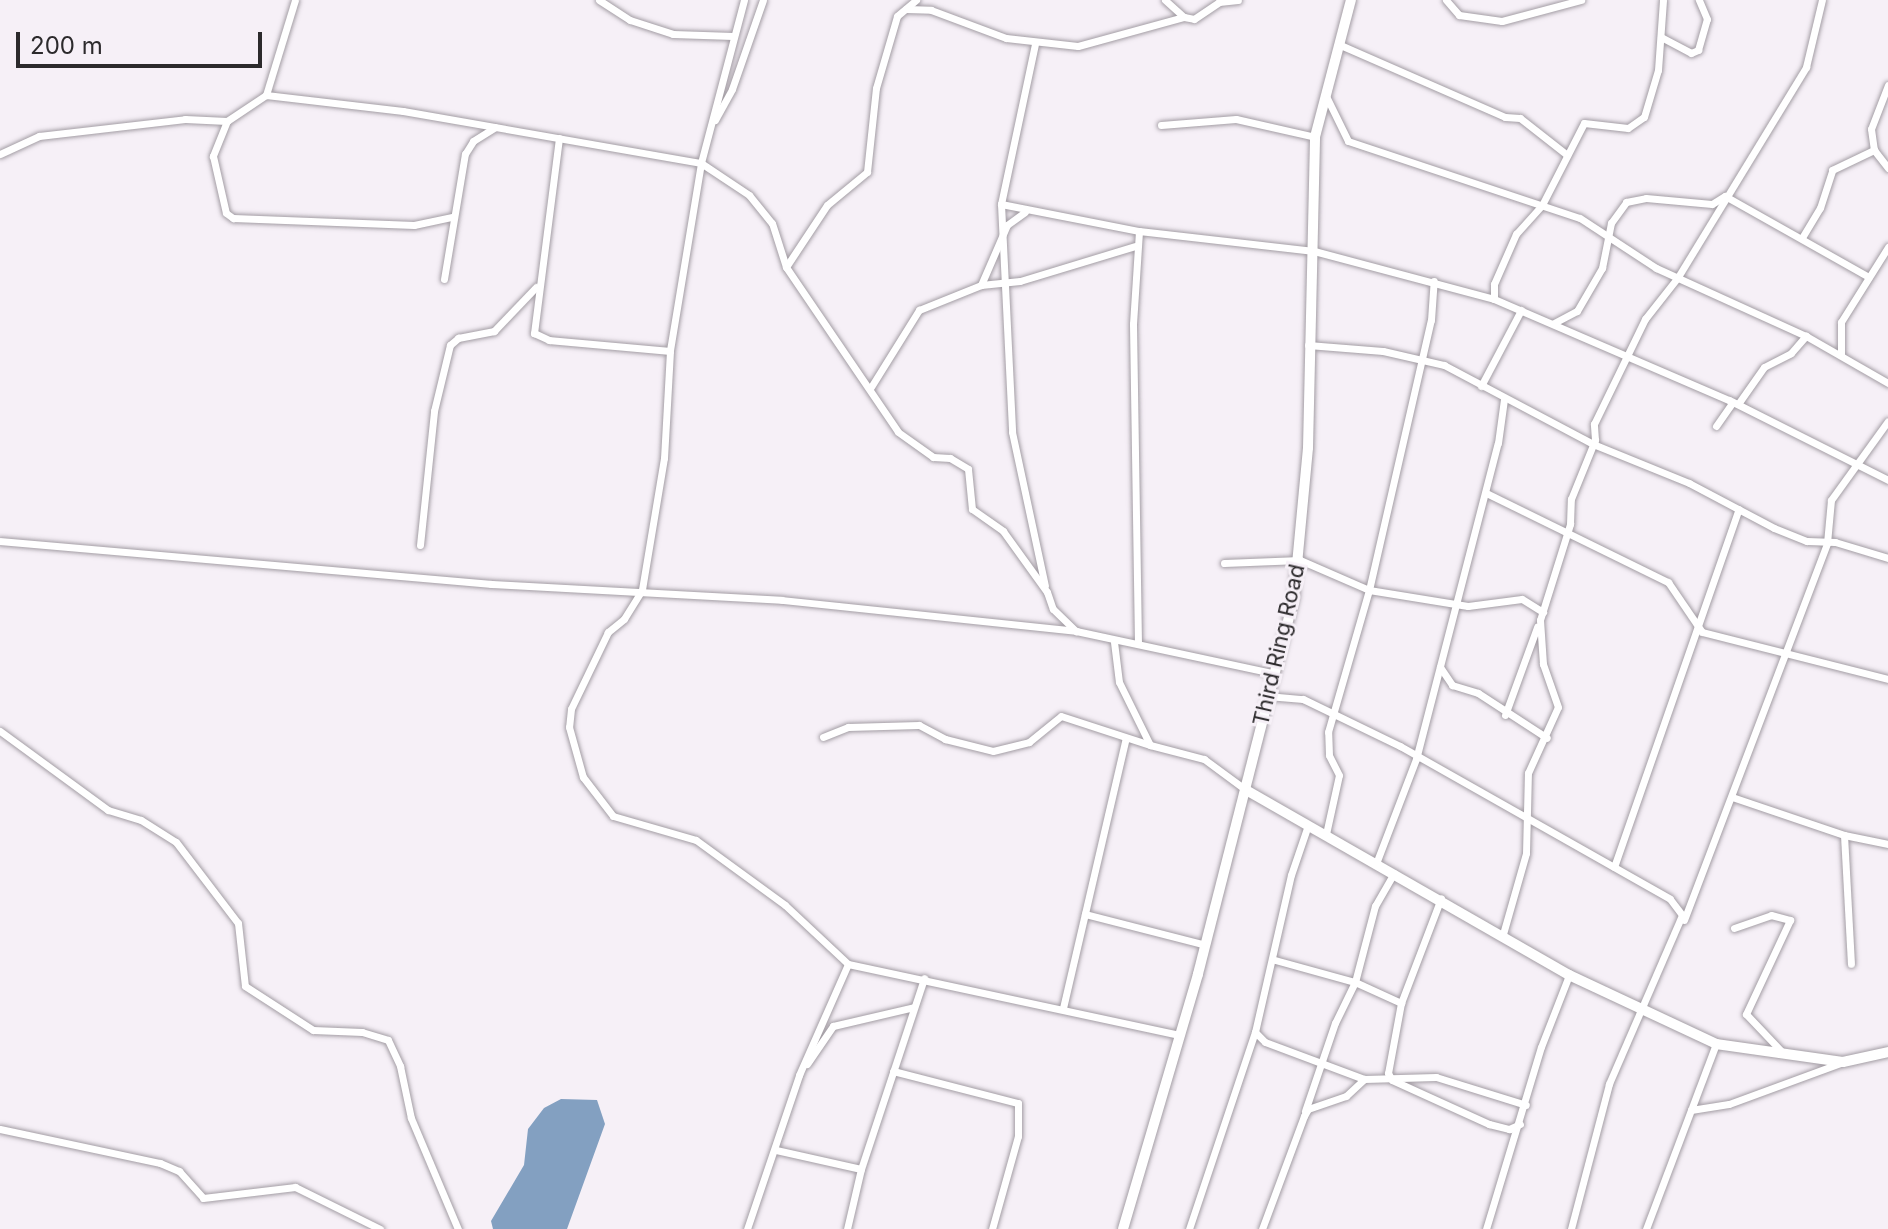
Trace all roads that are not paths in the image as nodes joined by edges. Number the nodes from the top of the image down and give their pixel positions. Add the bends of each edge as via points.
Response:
1 (295, 0) edge
2 (599, 0) edge
3 (744, 0) edge
4 (763, 0) edge
5 (916, 0) edge
6 (1165, 0) edge
7 (1238, 0) edge
8 (1351, 0) edge
9 (1446, 0) edge
10 (1581, 0) edge
11 (1663, 0) edge
12 (1699, 0) edge
13 (1822, 0) edge
14 (1220, 1) edge
15 (906, 9) junction
16 (1184, 17) junction
17 (733, 36) junction
18 (1661, 37) junction
19 (1035, 44) junction
20 (1338, 44) junction
21 (1888, 85) edge
22 (1324, 91) junction
23 (266, 95) junction
24 (227, 121) junction
25 (1161, 125) dead end
26 (497, 126) junction
27 (709, 131) junction
28 (1315, 137) junction
29 (559, 138) junction
30 (1874, 150) junction
31 (0, 154) edge
32 (1567, 155) junction
33 (701, 163) junction
34 (1888, 168) edge
35 (1725, 196) junction
36 (1001, 204) junction
37 (1542, 205) junction
38 (1025, 212) junction
39 (452, 217) junction
40 (1004, 231) junction
41 (1139, 231) junction
42 (1803, 236) junction
43 (1608, 238) junction
44 (1135, 246) junction
45 (1888, 247) edge
46 (1314, 251) junction
47 (786, 267) junction
48 (1678, 277) junction
49 (1869, 277) junction
50 (444, 279) dead end
51 (1434, 281) junction
52 (1004, 284) junction
53 (537, 285) junction
54 (981, 285) junction
55 (1494, 299) junction
56 (1521, 310) junction
57 (1554, 323) junction
58 (1806, 336) junction
59 (1308, 345) junction
60 (670, 351) junction
61 (1841, 354) junction
62 (1627, 355) junction
63 (1420, 361) junction
64 (1888, 384) edge
65 (1481, 386) junction
66 (871, 387) junction
67 (1504, 399) junction
68 (1735, 403) junction
69 (1888, 421) edge
70 (1716, 426) dead end
71 (1593, 444) junction
72 (1861, 466) junction
73 (1888, 480) edge
74 (1486, 493) junction
75 (1739, 509) junction
76 (1565, 533) junction
77 (0, 541) edge
78 (1827, 543) junction
79 (420, 545) dead end
80 (1888, 558) edge
81 (1300, 560) junction
82 (1224, 563) dead end
83 (642, 590) junction
84 (1369, 590) junction
85 (1047, 592) junction
86 (1454, 603) junction
87 (1542, 616) junction
88 (1697, 625) junction
89 (1076, 631) junction
90 (1114, 642) junction
91 (1138, 643) junction
92 (1781, 655) junction
93 (1440, 667) junction
94 (1272, 673) junction
95 (1888, 679) edge
96 (1267, 696) junction
97 (1334, 714) junction
98 (1505, 715) junction
99 (0, 731) edge
100 (823, 737) dead end
101 (1126, 738) junction
102 (1547, 738) junction
103 (1150, 745) junction
104 (1416, 759) junction
105 (1246, 790) junction
106 (1732, 797) junction
107 (1531, 822) junction
108 (1308, 825) junction
109 (1326, 834) junction
110 (1844, 835) junction
111 (1888, 844) edge
112 (1377, 861) junction
113 (1614, 867) junction
114 (1395, 871) junction
115 (1441, 897) junction
116 (1085, 914) junction
117 (1683, 922) junction
118 (1734, 928) dead end
119 (1503, 934) junction
120 (1202, 944) junction
121 (1275, 960) junction
122 (848, 964) junction
123 (1851, 964) dead end
124 (1569, 975) junction
125 (924, 978) junction
126 (1355, 982) junction
127 (1401, 1003) junction
128 (914, 1007) junction
129 (1063, 1008) junction
130 (1641, 1009) junction
131 (1255, 1032) junction
132 (1179, 1035) junction
133 (1265, 1042) junction
134 (1716, 1044) junction
135 (1248, 1048) junction
136 (1888, 1052) edge
137 (1788, 1058) junction
138 (1843, 1062) junction
139 (1323, 1063) junction
140 (893, 1071) junction
141 (799, 1075) junction
142 (1364, 1079) junction
143 (1392, 1080) junction
144 (1526, 1105) junction
145 (1691, 1110) junction
146 (1304, 1116) junction
147 (1520, 1124) junction
148 (0, 1129) edge
149 (776, 1150) junction
150 (861, 1169) junction
151 (380, 1229) edge
152 (458, 1229) edge
153 (747, 1229) edge
154 (847, 1229) edge
155 (992, 1229) edge
156 (1123, 1229) edge
157 (1189, 1229) edge
158 (1262, 1229) edge
159 (1486, 1229) edge
160 (1571, 1229) edge
161 (1646, 1229) edge

1 - 23 street
2 - 17 street via 630,20 673,34
3 - 17 street
4 - 27 street via 732,89
5 - 15 street
6 - 16 street
7 - 14 street
8 - 20 street, Third Ring Road
9 - 10 street via 1459,15 1502,21
11 - 18 street
12 - 18 street via 1707,19 1698,50 1691,53
13 - 35 street via 1806,67
14 - 16 street via 1204,16
15 - 19 street via 931,10
15 - 47 street via 897,16 876,88 867,172 827,205
16 - 19 street via 1091,44
17 - 27 street
18 - 32 street via 1658,70 1640,122 1628,128 1588,121
19 - 36 street
20 - 22 street, Third Ring Road
20 - 32 street via 1505,117 1528,122
21 - 30 street via 1871,129
22 - 28 street, Third Ring Road
22 - 37 street via 1348,141
23 - 24 street
23 - 26 street
24 - 31 street via 185,119 39,136
24 - 39 street via 213,156 226,213 233,218 414,225
25 - 28 street via 1236,119
26 - 29 street
26 - 39 street via 473,141 465,154
27 - 33 street
28 - 46 street, Third Ring Road
29 - 33 street
29 - 53 street
30 - 34 street
30 - 42 street via 1832,170
32 - 37 street
33 - 47 street via 749,195 772,223
33 - 60 street
35 - 42 street
35 - 43 street via 1712,204 1674,197 1626,202 1611,223
35 - 48 street
36 - 38 street
36 - 40 street
37 - 43 street via 1580,218
37 - 55 street via 1516,234 1494,284
38 - 40 street
38 - 41 street
39 - 50 street
40 - 52 street
40 - 54 street
41 - 44 street
41 - 46 street
42 - 49 street
43 - 48 street
43 - 57 street via 1602,268 1577,311
44 - 52 street
44 - 91 street
45 - 49 street
46 - 51 street
46 - 59 street, Third Ring Road
47 - 66 street
48 - 58 street
48 - 62 street via 1658,298
49 - 61 street via 1841,322
51 - 55 street
51 - 63 street
52 - 54 street
52 - 85 street via 1012,432
53 - 60 street via 532,323 538,337
53 - 79 street via 494,331 458,338 450,345 434,411
54 - 66 street via 919,310
55 - 56 street
56 - 57 street
56 - 65 street
57 - 62 street
58 - 61 street
58 - 68 street via 1791,353 1759,373
59 - 63 street via 1383,351
59 - 81 street, Third Ring Road
60 - 83 street via 664,458
61 - 64 street
62 - 68 street
62 - 71 street via 1594,424
63 - 65 street via 1444,365
63 - 84 street
65 - 67 street
66 - 85 street via 911,446 968,469 972,509 1003,531
67 - 71 street
67 - 74 street
68 - 70 street
68 - 72 street
69 - 72 street
71 - 75 street
71 - 76 street via 1571,499
72 - 73 street
72 - 78 street via 1831,500
74 - 76 street
74 - 86 street
75 - 78 street via 1807,541
75 - 88 street
76 - 87 street
76 - 88 street via 1668,582
77 - 83 street via 491,584
78 - 80 street
78 - 92 street
81 - 82 street
81 - 84 street
81 - 94 street, Third Ring Road
83 - 89 street
83 - 122 street via 624,619 608,632 571,709 573,752 583,777 622,823 696,840 785,905
84 - 86 street
84 - 97 street
85 - 89 street via 1053,609
86 - 87 street via 1522,599
86 - 93 street
87 - 98 street
87 - 102 street via 1543,664 1558,707
88 - 92 street via 1702,632
88 - 113 street
89 - 90 street
90 - 91 street
90 - 103 street via 1119,682
91 - 94 street
92 - 95 street
92 - 106 street
93 - 98 street via 1452,685 1478,693
93 - 104 street
94 - 96 street, Third Ring Road
96 - 97 street via 1289,695
96 - 105 street, Third Ring Road
97 - 104 street
97 - 109 street via 1329,755 1339,775
98 - 102 street
99 - 152 street via 108,810 141,820 176,842 238,923 245,986 313,1030 362,1032 388,1040 400,1066 411,1118
100 - 101 street via 848,727 919,725 945,739 993,751 1029,742 1061,716
101 - 103 street
101 - 116 street
102 - 107 street via 1528,773
103 - 105 street via 1204,759
104 - 107 street
104 - 112 street
105 - 108 street
105 - 120 street, Third Ring Road
106 - 110 street
106 - 117 street
107 - 113 street
107 - 119 street
108 - 109 street
108 - 121 street via 1291,875
109 - 112 street
110 - 111 street
110 - 123 street
112 - 114 street
113 - 117 street via 1670,899
114 - 115 street
114 - 126 street via 1375,906
115 - 119 street
115 - 127 street
116 - 120 street
116 - 129 street
117 - 130 street
118 - 137 street via 1771,915 1790,920 1746,1014
119 - 124 street
120 - 132 street, Third Ring Road
121 - 126 street
121 - 131 street
122 - 125 street
122 - 141 street
124 - 130 street
124 - 144 street
125 - 128 street
125 - 129 street
126 - 127 street
126 - 139 street
127 - 143 street via 1388,1073
128 - 140 street
128 - 141 street via 833,1026
129 - 132 street
130 - 134 street
130 - 160 street via 1609,1084
131 - 133 street
131 - 135 street
132 - 156 street, Third Ring Road
133 - 135 street
133 - 139 street
134 - 137 street
134 - 145 street
135 - 157 street
136 - 138 street
137 - 138 street
138 - 145 street via 1729,1104
139 - 142 street
139 - 146 street
140 - 150 street
140 - 155 street via 1018,1103 1018,1136
141 - 149 street
142 - 143 street
142 - 146 street via 1346,1096 1308,1109
143 - 144 street via 1436,1077
143 - 147 street via 1489,1124 1509,1129
144 - 147 street
145 - 161 street
146 - 158 street
147 - 159 street
148 - 151 street via 160,1163 179,1171 203,1198 295,1187
149 - 150 street
149 - 153 street
150 - 154 street

